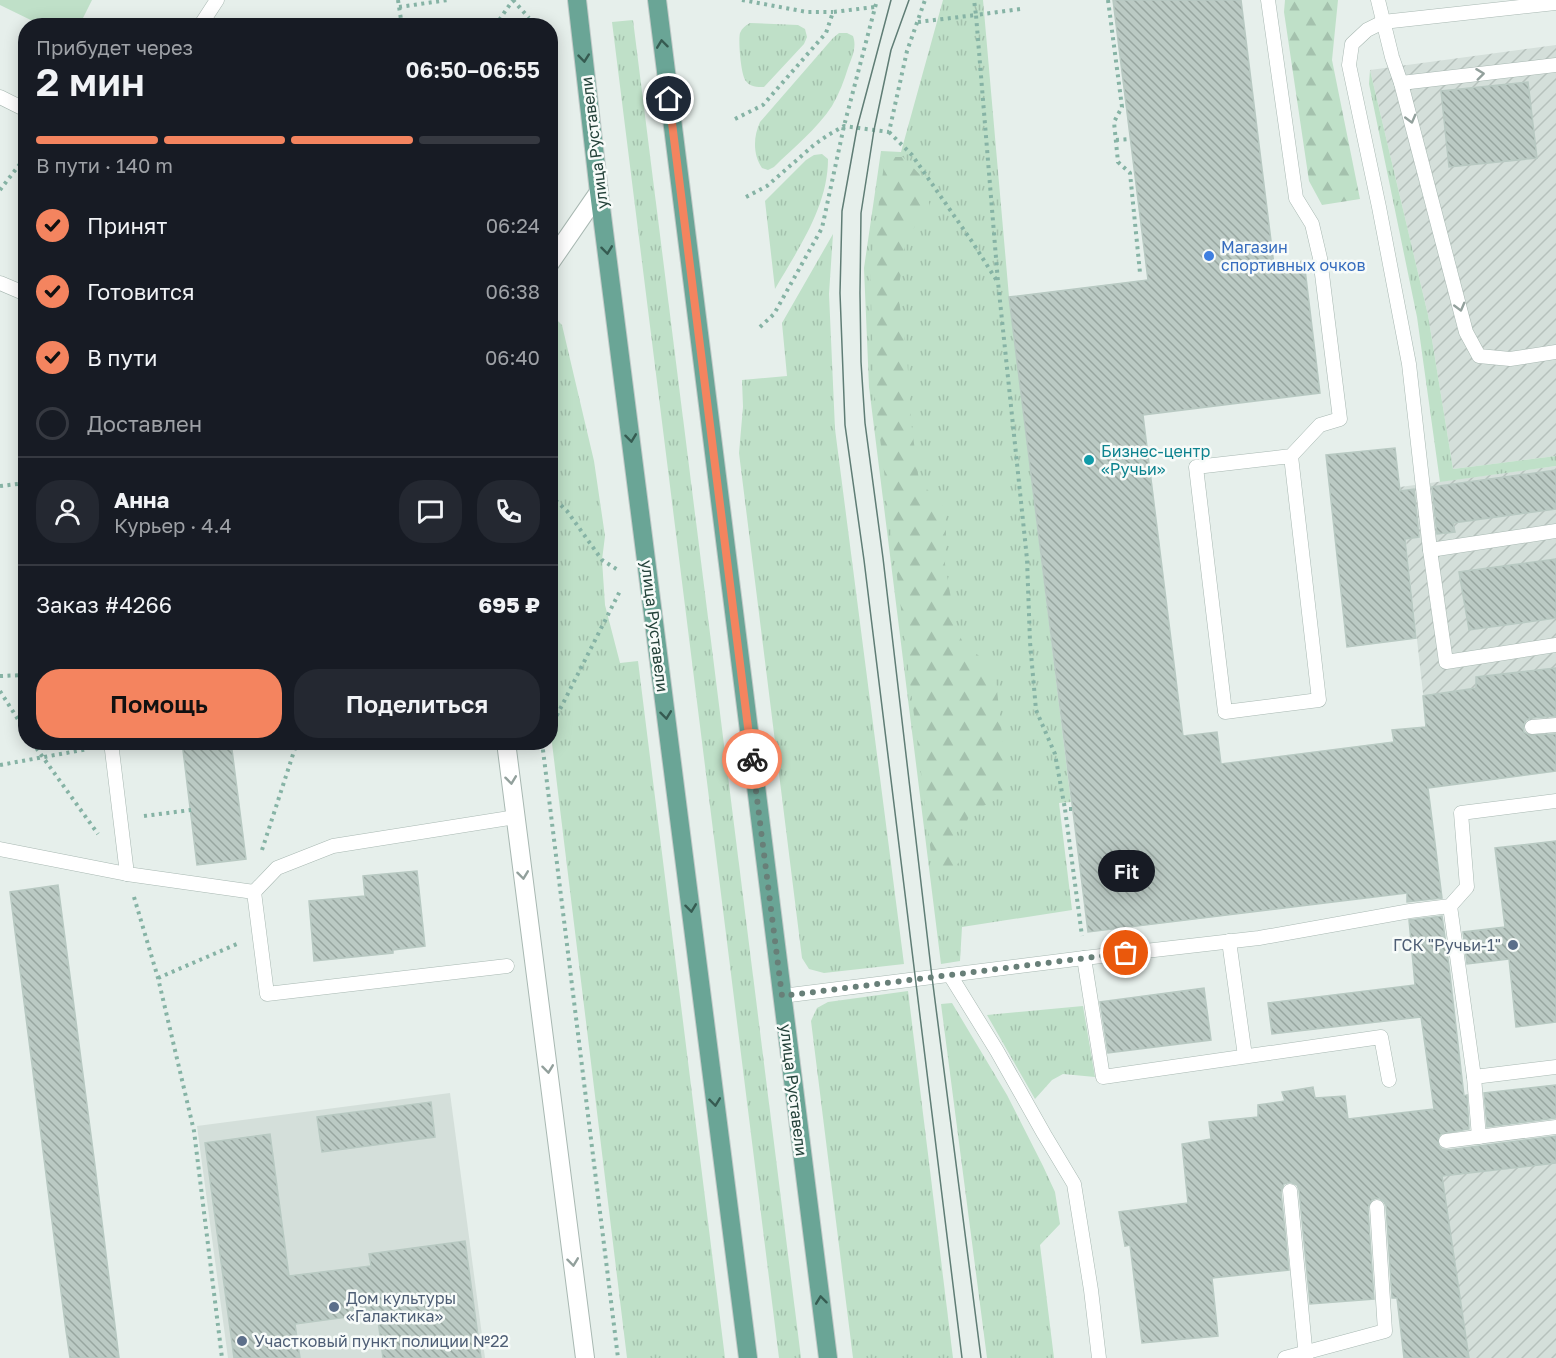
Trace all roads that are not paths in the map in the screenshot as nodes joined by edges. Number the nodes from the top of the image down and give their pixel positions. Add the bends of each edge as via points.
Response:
1 (218, 0) edge
2 (577, 0) edge
3 (657, 0) edge
4 (1268, 0) edge
5 (1378, 0) edge
6 (1556, 3) edge
7 (206, 18) edge
8 (1383, 22) junction
9 (1556, 65) edge
10 (1401, 83) junction
11 (0, 97) edge
12 (18, 106) edge
13 (599, 192) junction
14 (558, 251) edge
15 (0, 283) edge
16 (18, 291) edge
17 (1556, 352) edge
18 (1291, 456) junction
19 (1556, 531) edge
20 (1430, 549) junction
21 (1556, 645) edge
22 (1556, 725) edge
23 (1532, 727) dead end
24 (112, 750) edge
25 (508, 750) edge
26 (1556, 801) edge
27 (516, 817) junction
28 (0, 849) edge
29 (127, 874) junction
30 (254, 892) junction
31 (1450, 906) junction
32 (1229, 941) junction
33 (1084, 958) junction
34 (507, 966) dead end
35 (950, 975) junction
36 (782, 996) junction
37 (1245, 1056) junction
38 (1556, 1067) edge
39 (1474, 1077) junction
40 (1389, 1080) dead end
41 (1556, 1127) edge
42 (1479, 1137) junction
43 (1446, 1141) dead end
44 (1290, 1191) dead end
45 (1377, 1207) dead end
46 (1306, 1355) edge
47 (585, 1358) edge
48 (748, 1358) edge
49 (828, 1358) edge
50 (1099, 1358) edge
51 (1285, 1358) edge

1 - 7 lane
2 -> 13 main road, улица Руставели
36 -> 3 main road, улица Руставели
4 - 18 lane via 1296,198 1312,224 1320,258 1340,419 1320,425
5 - 8 lane
6 - 8 lane
8 - 10 lane
8 - 20 lane via 1352,44 1349,65 1409,364
10 -> 9 lane
10 -> 17 lane via 1466,332 1479,356 1510,359
11 - 12 lane
13 - 14 street
13 -> 48 main road, улица Руставели
15 - 16 lane
18 - 18 lane via 1196,467 1225,712 1319,700
19 - 20 lane
20 - 21 lane via 1446,662
22 - 23 lane
24 - 29 lane
25 -> 27 street
26 - 31 lane via 1461,813 1467,887
27 - 30 lane via 333,846 277,868
27 -> 47 street
28 - 29 lane
29 - 30 lane
30 - 34 lane via 267,994
31 - 32 lane
31 - 39 lane
32 - 33 lane
32 - 37 lane
33 - 35 lane
33 - 37 lane via 1103,1077
35 - 36 lane
35 - 50 lane via 1074,1184
49 -> 36 main road, улица Руставели
37 - 40 lane via 1382,1037
38 - 39 lane
39 - 42 lane
41 - 42 lane
42 - 43 lane
44 - 46 lane
45 - 46 lane via 1385,1331
46 - 51 lane

